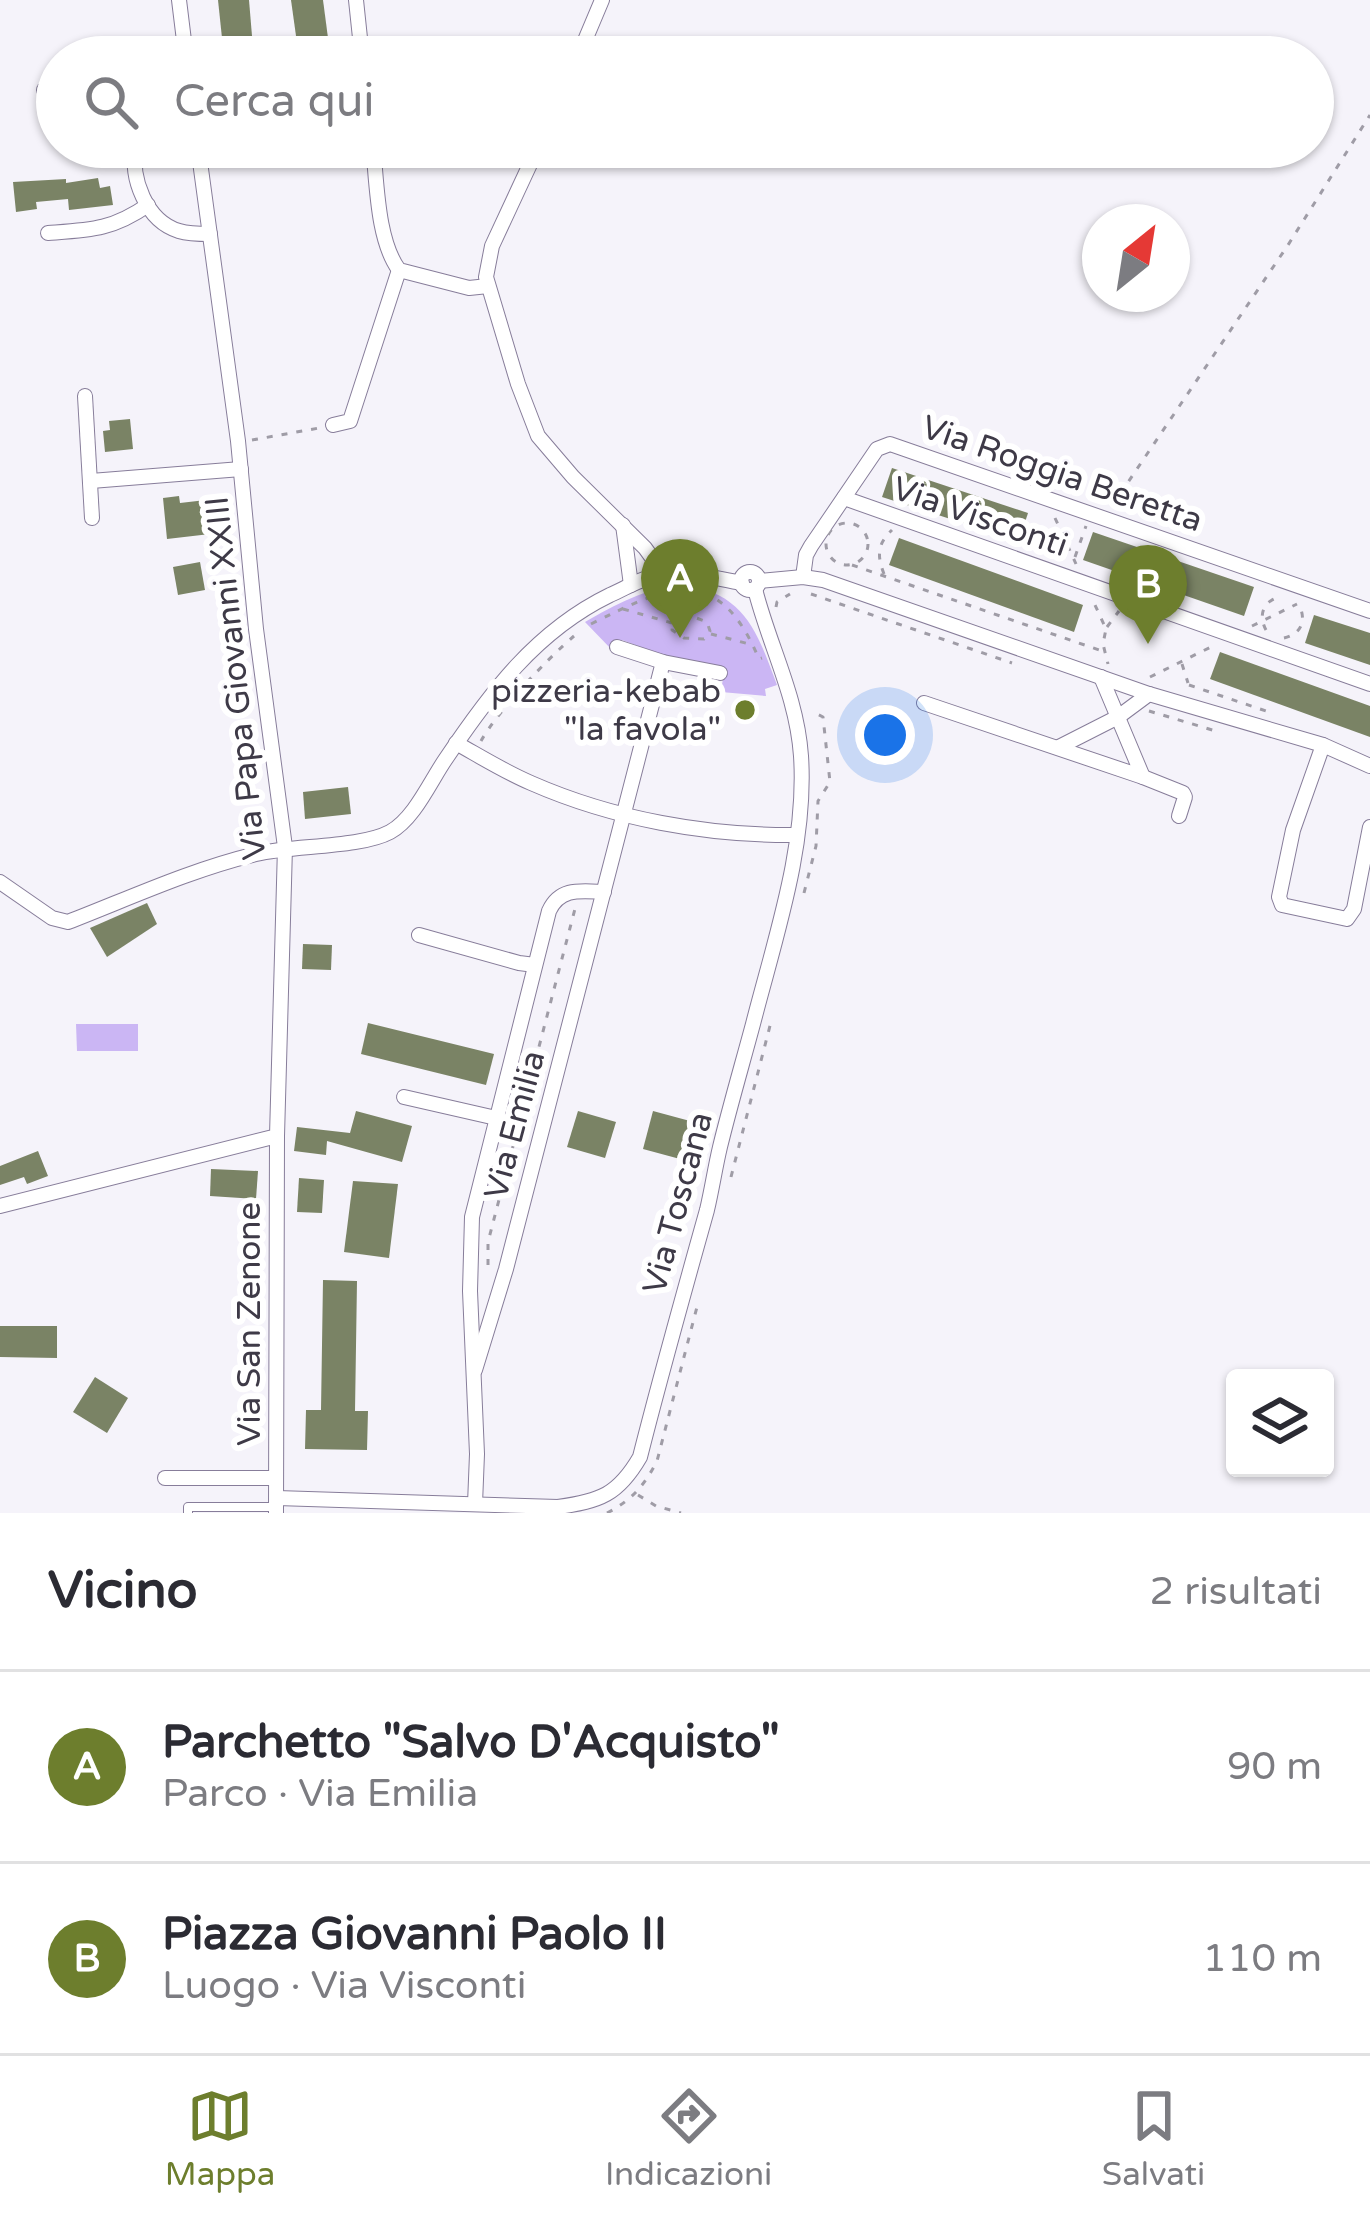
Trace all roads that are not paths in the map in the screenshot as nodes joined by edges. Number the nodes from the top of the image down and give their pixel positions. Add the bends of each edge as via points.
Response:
1 (179, 0) edge
2 (356, 0) edge
3 (602, 0) edge
4 (184, 36) edge
5 (360, 36) edge
6 (587, 36) edge
7 (135, 168) edge
8 (201, 168) edge
9 (375, 168) edge
10 (528, 168) edge
11 (148, 205) junction
12 (48, 233) dead end
13 (210, 234) junction
14 (399, 270) junction
15 (488, 286) junction
16 (85, 397) dead end
17 (333, 425) road end
18 (241, 469) junction
19 (91, 481) junction
20 (844, 498) junction
21 (92, 518) dead end
22 (623, 525) junction
23 (662, 573) junction
24 (631, 584) junction
25 (752, 584) junction
26 (800, 586) junction
27 (1370, 611) edge
28 (617, 647) dead end
29 (663, 662) junction
30 (720, 673) dead end
31 (1101, 677) junction
32 (1370, 684) edge
33 (1150, 694) junction
34 (924, 703) dead end
35 (1118, 717) junction
36 (456, 743) junction
37 (1323, 745) junction
38 (1059, 747) junction
39 (1370, 766) edge
40 (1143, 777) junction
41 (624, 816) junction
42 (1179, 816) dead end
43 (1370, 827) edge
44 (797, 835) junction
45 (285, 847) junction
46 (0, 882) edge
47 (604, 892) junction
48 (419, 934) dead end
49 (535, 965) junction
50 (404, 1097) dead end
51 (496, 1118) junction
52 (277, 1136) junction
53 (0, 1206) edge
54 (475, 1370) junction
55 (165, 1478) dead end
56 (274, 1478) junction
57 (475, 1504) junction
58 (276, 1506) edge
59 (243, 1510) edge
60 (188, 1513) edge

1 - 4 street
2 - 5 street
3 - 6 street
7 - 11 street
8 - 13 street, Via Papa Giovanni XXIII
9 - 14 street
10 - 15 street via 493,246
11 - 12 street via 124,222
11 - 13 street via 178,231
13 - 18 street, Via Papa Giovanni XXIII
14 - 15 street
14 - 17 street via 350,422
15 - 22 street via 538,436
16 - 19 street
18 - 19 street
18 - 45 street, Via Papa Giovanni XXIII
19 - 21 street
20 - 26 street, Via Roggia Beretta via 806,555
20 - 27 street, Via Roggia Beretta via 877,449 890,444
20 - 32 street, Via Visconti
22 - 23 street
22 - 24 street
23 - 24 street
23 - 25 street
24 - 36 street via 547,634
25 - 26 street
25 - 44 street, Via Toscana via 801,753
26 - 31 street via 823,580
28 - 29 street
29 - 30 street
29 - 41 street, Via Emilia
31 - 33 street
31 - 35 street
33 - 35 street
33 - 37 street
34 - 38 street
35 - 38 street
35 - 40 street
36 - 41 street via 532,784
36 - 45 street via 397,827 371,839
37 - 39 street
37 - 43 street via 1292,830 1282,905 1347,919
38 - 40 street
40 - 42 street via 1183,793
41 - 44 street
41 - 47 street, Via Emilia
44 - 57 street, Via Toscana via 640,1457 600,1498 561,1507
45 - 46 street via 163,882 68,922
45 - 52 street, Via Papa Giovanni XXIII
47 - 49 street, Via Emilia via 554,901
47 - 54 street, Via Emilia
48 - 49 street
49 - 51 street, Via Emilia
50 - 51 street
51 - 54 street, Via Emilia via 472,1217
52 - 53 street
52 - 56 street, Via San Zenone
54 - 57 street, Via Emilia
55 - 56 street
56 - 58 street, Via San Zenone
57 - 58 street
58 - 59 lane
59 - 60 lane

